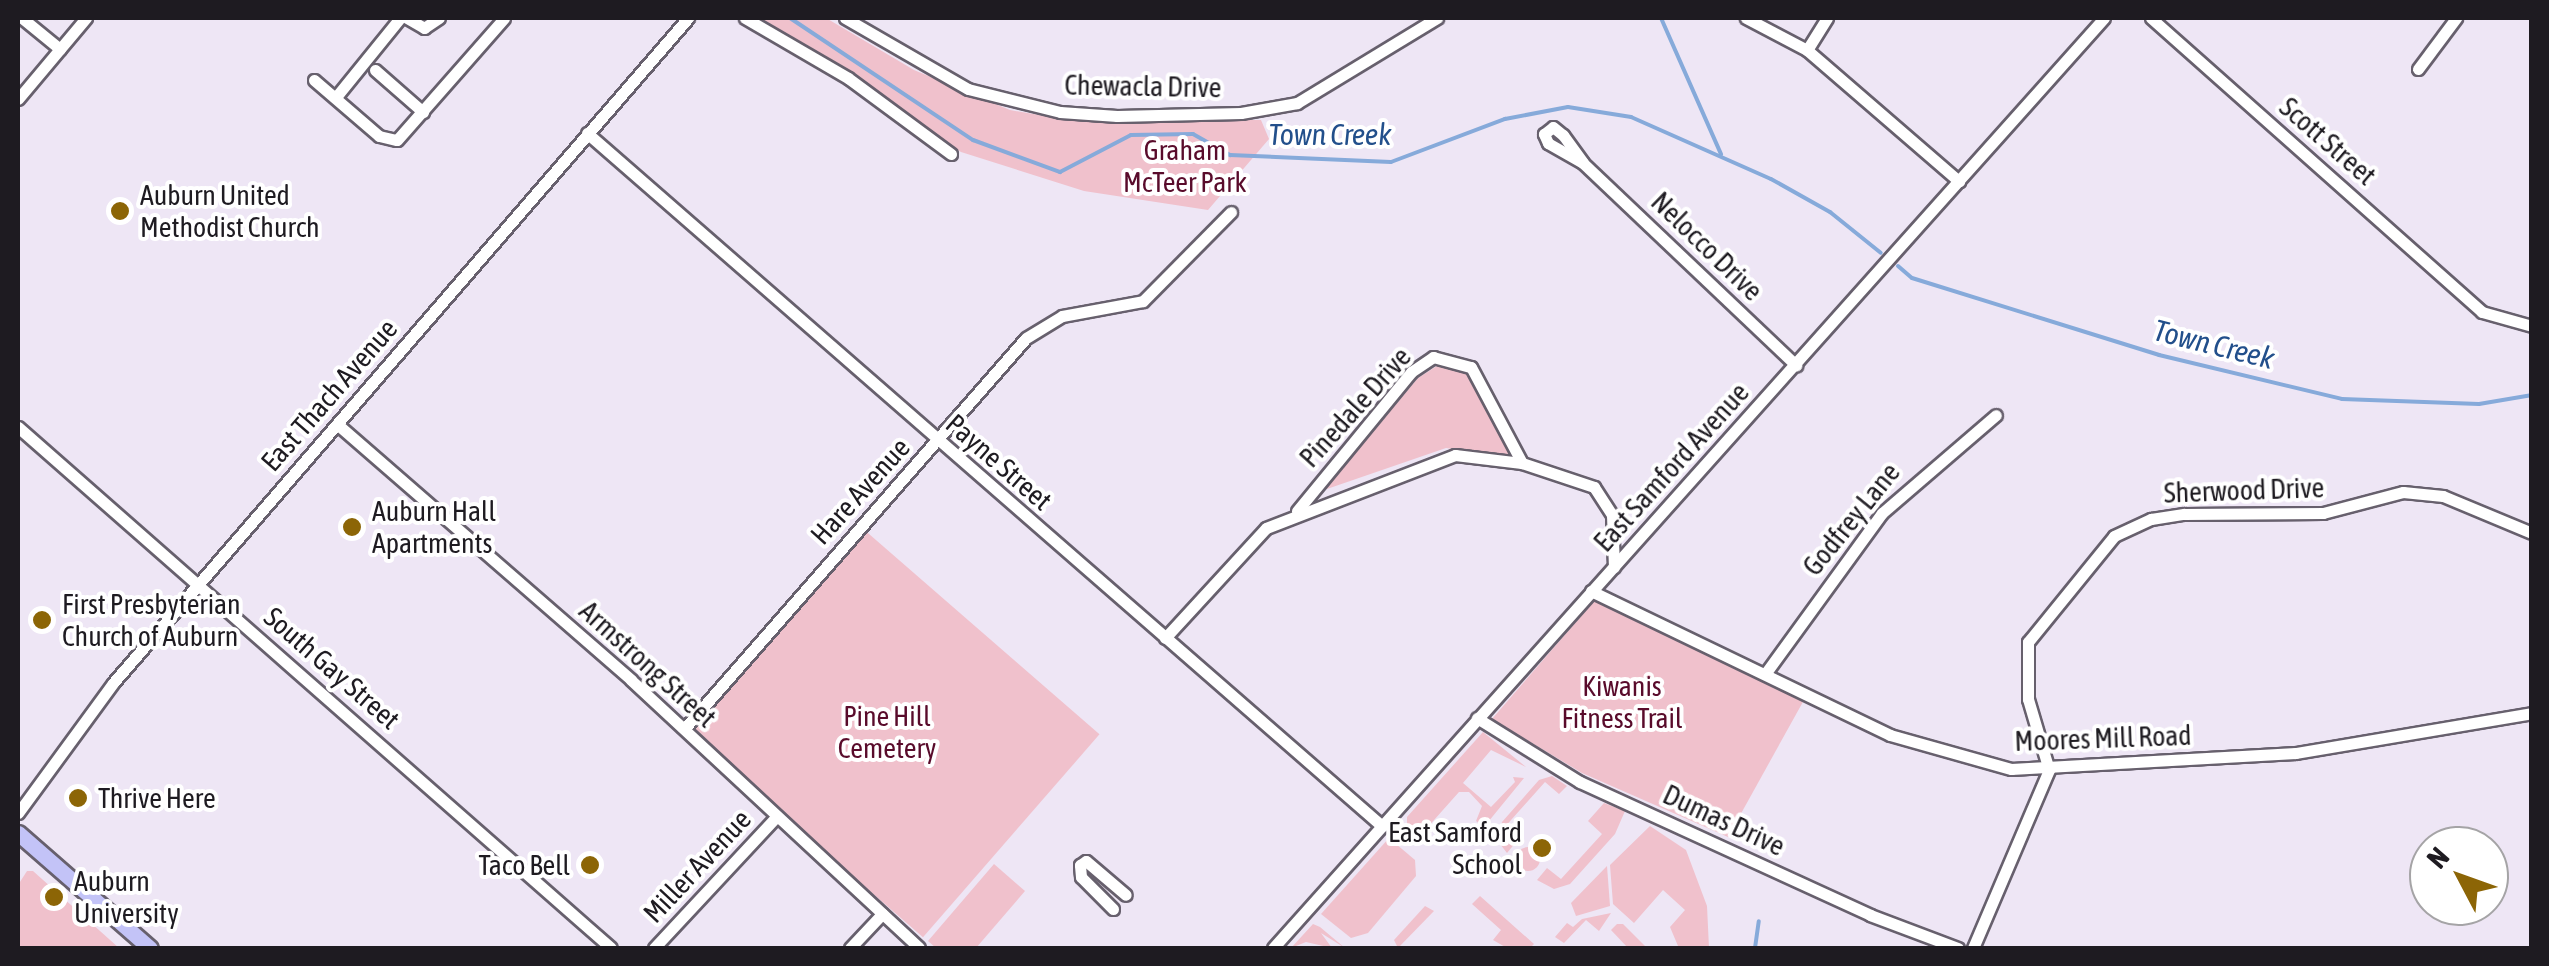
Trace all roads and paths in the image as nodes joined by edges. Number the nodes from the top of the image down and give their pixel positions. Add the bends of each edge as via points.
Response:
1 (22, 18) edge
2 (86, 18) edge
3 (404, 18) edge
4 (439, 18) edge
5 (504, 18) edge
6 (688, 18) edge
7 (745, 18) edge
8 (845, 18) edge
9 (1746, 18) edge
10 (1827, 18) edge
11 (2104, 18) edge
12 (2151, 18) edge
13 (2456, 18) edge
14 (1427, 19) edge
15 (60, 49) junction
16 (1808, 50) junction
17 (2418, 69) dead end
18 (375, 70) dead end
19 (314, 80) dead end
20 (336, 97) junction
21 (18, 99) edge
22 (423, 112) junction
23 (586, 134) junction
24 (951, 154) dead end
25 (1583, 163) dead end
26 (1959, 181) junction
27 (1230, 212) dead end
28 (2532, 326) edge
29 (1796, 365) junction
30 (1996, 415) dead end
31 (337, 424) junction
32 (18, 428) edge
33 (937, 442) junction
34 (1522, 463) junction
35 (1295, 512) junction
36 (2532, 533) edge
37 (1614, 567) junction
38 (199, 585) junction
39 (1592, 591) junction
40 (1164, 638) junction
41 (1765, 674) junction
42 (2532, 713) edge
43 (1477, 718) junction
44 (684, 730) junction
45 (2049, 770) junction
46 (18, 813) edge
47 (776, 818) junction
48 (1382, 826) junction
49 (18, 833) edge
50 (1126, 895) dead end
51 (1113, 910) dead end
52 (882, 914) junction
53 (150, 948) edge
54 (611, 948) edge
55 (654, 948) edge
56 (850, 948) edge
57 (919, 948) edge
58 (1273, 948) edge
59 (1958, 948) edge
60 (1973, 948) edge

1 - 15 street
2 - 15 street
3 - 4 street via 424,28
3 - 20 street
5 - 22 street
6 - 23 street, East Thach Avenue
7 - 24 street via 848,78
8 - 14 street, Chewacla Drive via 968,89 1060,112 1117,116 1241,113 1297,103
9 - 16 street
10 - 16 street
11 - 26 street, East Samford Avenue
12 - 28 street, Scott Street via 2472,303 2508,324
13 - 17 street
15 - 21 street
16 - 26 street
18 - 22 street
19 - 20 street
20 - 22 street via 390,142
23 - 31 street, East Thach Avenue
23 - 33 street, Payne Street
25 - 29 street, Nelocco Drive
26 - 29 street, East Samford Avenue
27 - 33 street, Hare Avenue via 1144,301 1062,316 1026,338
29 - 37 street, East Samford Avenue
30 - 41 street, Godfrey Lane via 1882,513
31 - 38 street, East Thach Avenue
31 - 44 street, Armstrong Street
32 - 38 street, South Gay Street
33 - 40 street, Payne Street
33 - 44 street, Hare Avenue
34 - 35 street, Pinedale Drive via 1455,455
34 - 35 street, Pinedale Drive via 1471,367 1433,358 1412,372
34 - 37 street, Pinedale Drive via 1594,487 1612,515
35 - 40 street, Pinedale Drive via 1254,537
36 - 45 street, Sherwood Drive via 2430,493 2402,492 2323,513 2184,514 2138,524 2095,554 2028,642 2028,698
37 - 39 street, East Samford Avenue
38 - 46 street, East Thach Avenue via 112,684
38 - 54 street, South Gay Street
39 - 41 street, Moores Mill Road
39 - 43 street, East Samford Avenue
40 - 48 street, Payne Street
41 - 45 street, Moores Mill Road via 1948,756
42 - 45 street, Moores Mill Road via 2296,754
43 - 48 street, East Samford Avenue
43 - 59 street, Dumas Drive via 1580,782 1870,915
44 - 47 street, Armstrong Street
45 - 60 street
47 - 52 street, Armstrong Street
47 - 55 street, Miller Avenue
48 - 58 street, East Samford Avenue
49 - 53 main road
50 - 51 street via 1086,861 1080,864 1080,878
52 - 56 street
52 - 57 street, Armstrong Street

